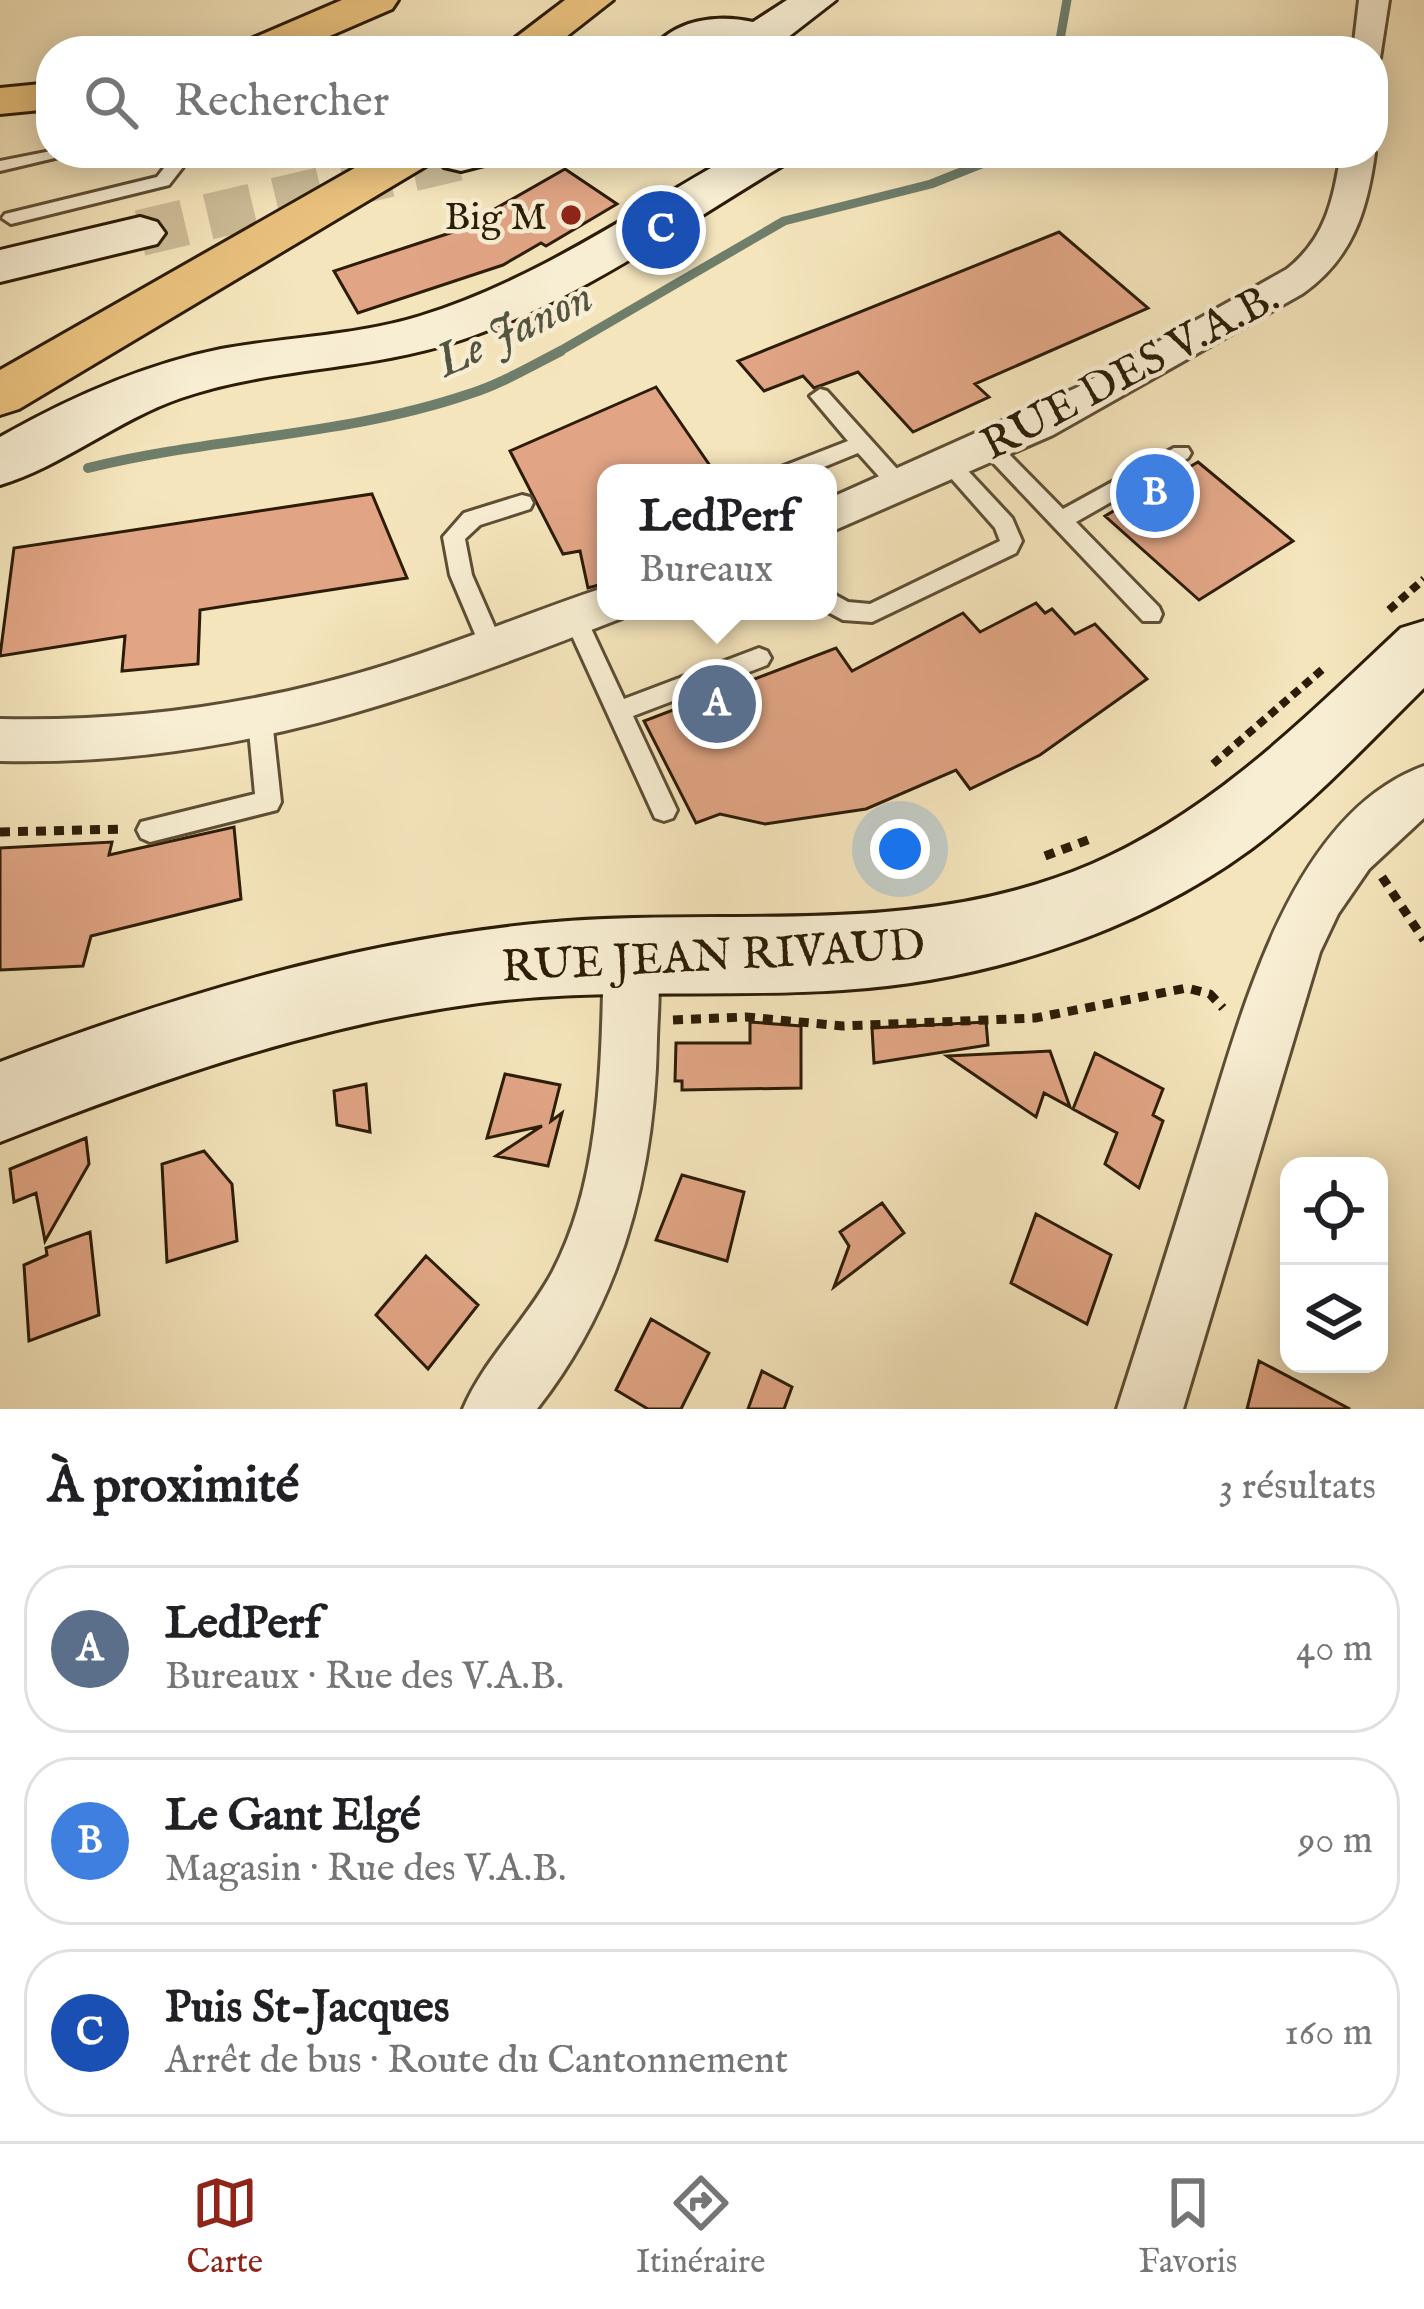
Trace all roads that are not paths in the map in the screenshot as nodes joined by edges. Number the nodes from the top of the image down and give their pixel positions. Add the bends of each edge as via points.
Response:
1 (377, 0) edge
2 (542, 0) edge
3 (592, 0) edge
4 (637, 0) edge
5 (815, 0) edge
6 (1374, 0) edge
7 (294, 36) edge
8 (504, 36) edge
9 (541, 36) edge
10 (590, 36) edge
11 (694, 36) edge
12 (728, 36) edge
13 (777, 36) edge
14 (1370, 36) edge
15 (36, 97) edge
16 (0, 101) edge
17 (36, 159) edge
18 (0, 166) edge
19 (173, 168) edge
20 (326, 168) edge
21 (425, 168) edge
22 (745, 168) edge
23 (1355, 168) edge
24 (10, 218) dead end
25 (140, 233) tunnel mouth
26 (0, 266) edge
27 (0, 355) edge
28 (0, 395) edge
29 (820, 396) dead end
30 (862, 442) junction
31 (988, 445) junction
32 (1181, 453) dead end
33 (949, 463) junction
34 (0, 464) edge
35 (809, 464) edge
36 (900, 486) junction
37 (523, 502) dead end
38 (837, 513) edge
39 (1060, 521) junction
40 (837, 604) edge
41 (590, 610) edge
42 (1151, 614) dead end
43 (1399, 636) edge
44 (491, 646) junction
45 (759, 658) dead end
46 (619, 712) junction
47 (260, 720) junction
48 (0, 740) edge
49 (1424, 788) edge
50 (664, 810) dead end
51 (151, 830) road end
52 (631, 956) junction
53 (0, 1102) edge
54 (496, 1409) edge
55 (1150, 1409) edge

1 - 7 highway
2 - 8 highway
3 - 9 highway
4 - 10 highway
5 - 13 street
6 - 14 street
11 - 12 street
15 - 16 highway
17 - 18 lane
19 - 24 lane via 164,181
20 - 27 highway
21 - 28 highway
22 - 34 street via 492,310 417,334 147,388
23 - 31 street, RUE DES V.A.B. via 1346,219 1328,252 1292,283
25 - 26 street
29 - 30 lane
30 - 35 lane
30 - 36 lane
31 - 33 street, RUE DES V.A.B.
31 - 39 lane
32 - 39 lane
33 - 36 street, RUE DES V.A.B.
33 - 40 lane via 1004,524 1008,547 884,610 857,614
36 - 38 street, RUE DES V.A.B.
37 - 44 lane via 472,519 454,537
39 - 42 lane
41 - 44 street
41 - 46 lane
43 - 52 street, RUE JEAN RIVAUD via 1205,842 1098,896 906,948
44 - 47 street
45 - 46 lane
46 - 50 lane
47 - 48 street via 149,740
47 - 51 lane via 268,802
49 - 55 street via 1349,849 1300,930
52 - 53 street, RUE JEAN RIVAUD via 550,959 336,992 127,1052
52 - 54 street via 627,1114 615,1189 593,1258 551,1337

